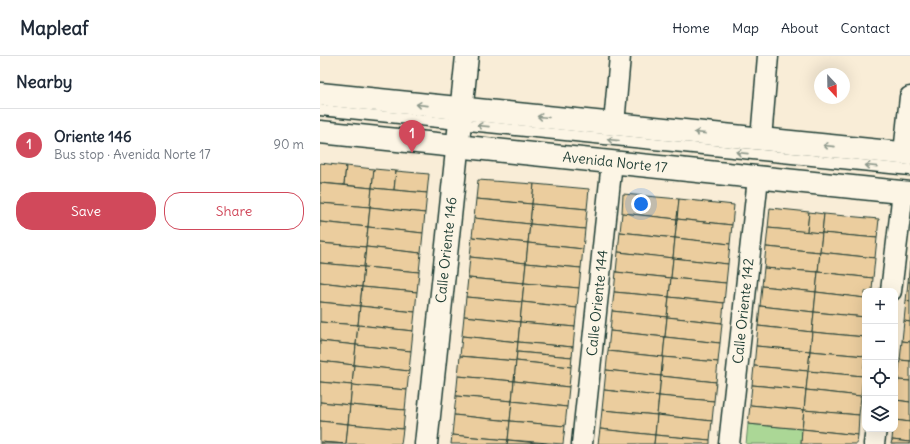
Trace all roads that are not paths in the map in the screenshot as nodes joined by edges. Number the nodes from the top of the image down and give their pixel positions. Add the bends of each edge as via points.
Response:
1 (467, 56) edge
2 (620, 56) edge
3 (768, 56) edge
4 (320, 94) edge
5 (910, 97) edge
6 (320, 110) edge
7 (614, 124) junction
8 (320, 126) edge
9 (459, 129) junction
10 (320, 132) edge
11 (761, 139) junction
12 (908, 159) edge
13 (612, 162) junction
14 (758, 178) junction
15 (908, 190) edge
16 (892, 288) edge
17 (876, 432) edge
18 (426, 444) edge
19 (582, 444) edge
20 (729, 444) edge
21 (874, 444) edge

1 - 9 main road, Calle Oriente 146
2 - 7 street
3 - 11 street
9 -> 4 main road, Avenida Norte 17
5 - 12 street
6 - 9 lane
7 -> 9 main road, Avenida Norte 17
11 -> 7 main road, Avenida Norte 17
8 - 9 lane
9 - 10 main road, Avenida Norte 17
12 -> 9 lane
9 - 13 main road, Avenida Norte 17
9 - 15 lane
9 - 18 main road, Calle Oriente 146
12 -> 11 main road, Avenida Norte 17
13 - 14 main road, Avenida Norte 17
13 - 19 street, Calle Oriente 144
14 - 15 main road, Avenida Norte 17
14 - 20 street, Calle Oriente 142
15 - 16 street
17 - 21 street

